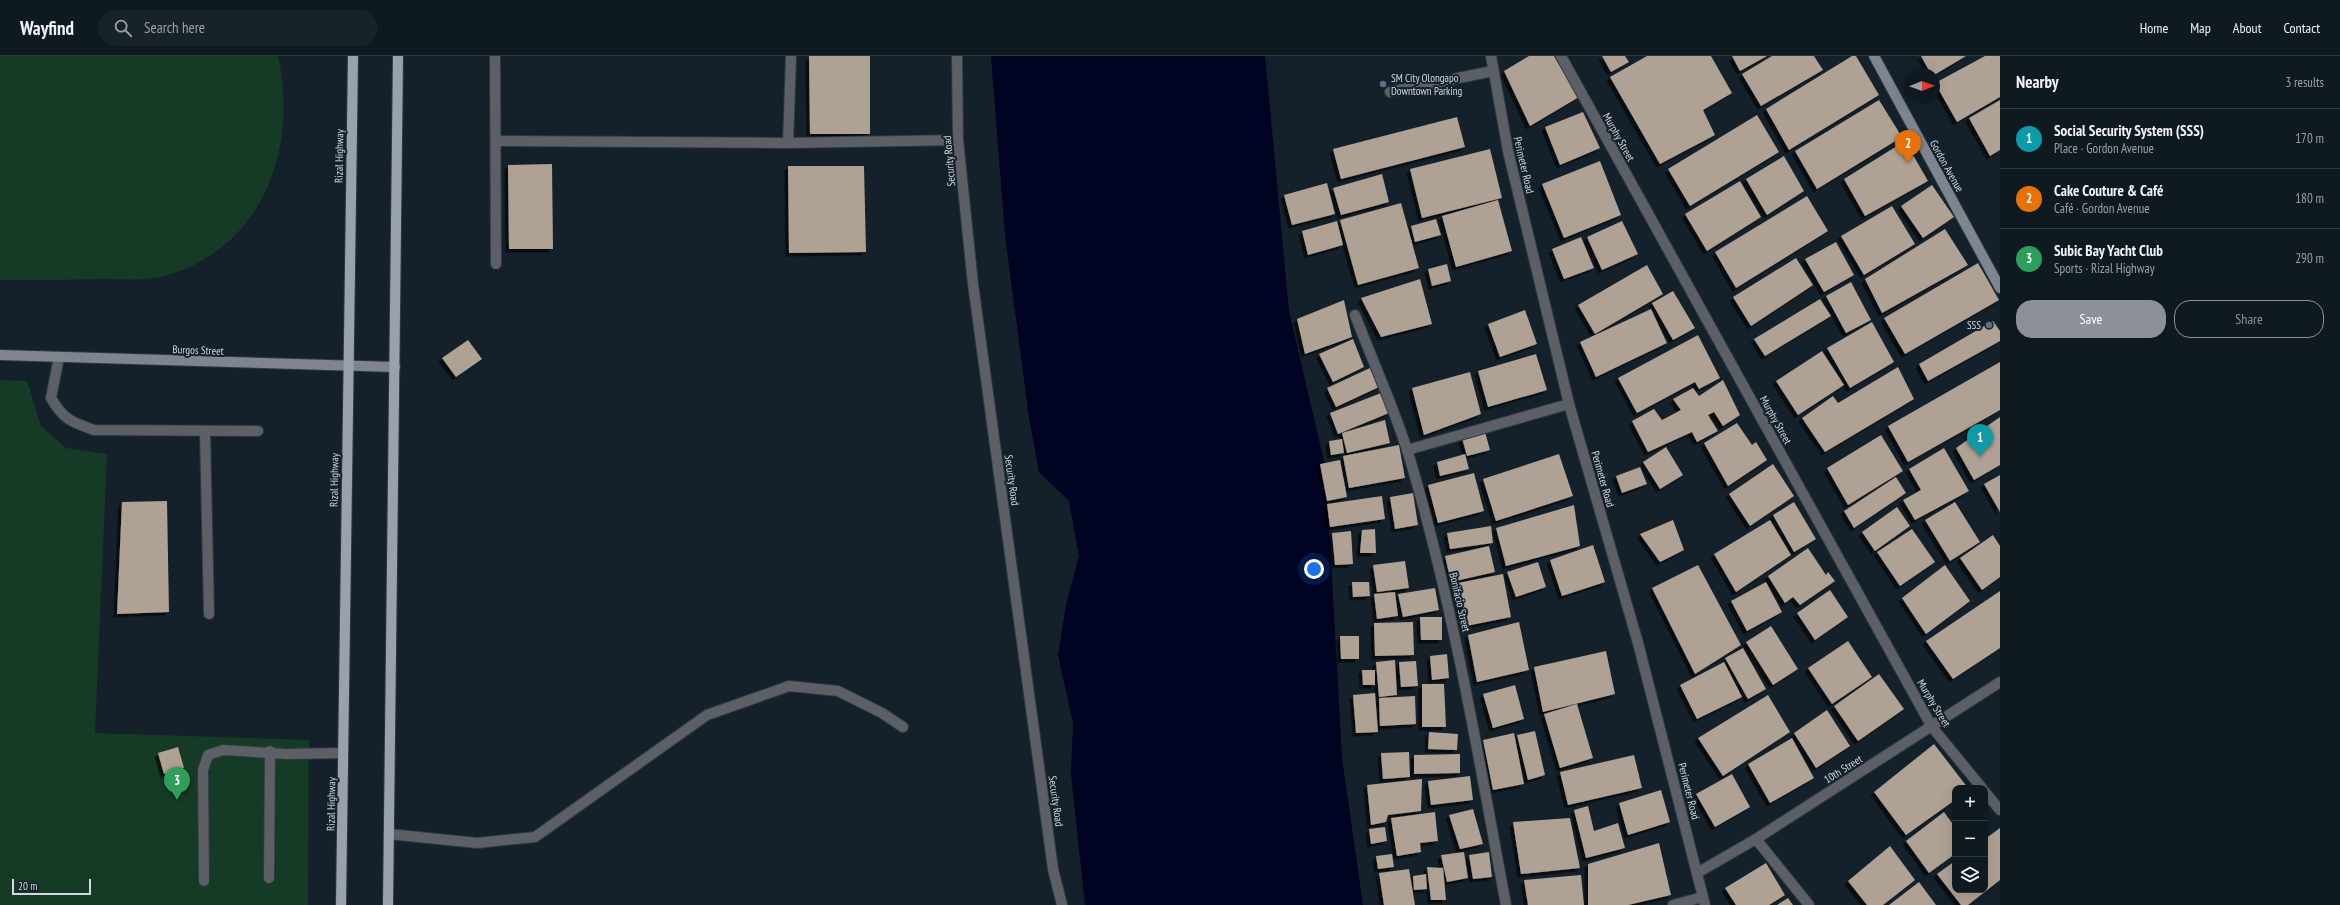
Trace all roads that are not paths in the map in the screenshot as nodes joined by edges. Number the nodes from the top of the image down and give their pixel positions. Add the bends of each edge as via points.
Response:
1 (353, 56) edge
2 (398, 56) edge
3 (495, 56) edge
4 (791, 56) edge
5 (957, 56) edge
6 (1491, 56) edge
7 (1561, 56) edge
8 (1874, 56) edge
9 (1493, 71) junction
10 (1390, 92) dead end
11 (958, 140) junction
12 (496, 141) junction
13 (788, 143) junction
14 (496, 264) dead end
15 (2000, 288) edge
16 (1355, 315) dead end
17 (0, 355) edge
18 (59, 357) junction
19 (348, 367) junction
20 (395, 367) junction
21 (1569, 404) junction
22 (205, 431) junction
23 (258, 432) dead end
24 (1407, 450) junction
25 (209, 614) dead end
26 (2000, 682) edge
27 (903, 727) dead end
28 (1932, 727) junction
29 (270, 751) junction
30 (343, 753) junction
31 (1980, 785) edge
32 (1988, 796) edge
33 (2000, 810) edge
34 (388, 834) junction
35 (1756, 839) junction
36 (1697, 873) junction
37 (269, 878) dead end
38 (204, 881) dead end
39 (1704, 901) edge
40 (341, 905) edge
41 (388, 905) edge
42 (1062, 905) edge
43 (1506, 905) edge
44 (1673, 905) edge
45 (1809, 905) edge

1 - 19 main road, Rizal Highway
2 - 20 main road
3 - 12 street
4 - 13 street
5 - 11 street, Security Road
6 - 9 street, Perimeter Road
7 - 28 street, Murphy Street
8 - 15 main road, Gordon Avenue
9 - 10 street
9 - 21 street, Perimeter Road via 1508,151
11 - 13 street
11 - 42 street, Security Road via 973,284 1053,869
12 - 13 street
12 - 14 street
16 - 24 street, Bonifacio Street
17 - 18 main road, Burgos Street
18 - 19 main road, Burgos Street
18 - 22 street via 50,398 60,414 75,424 94,430
19 - 20 main road, Burgos Street
19 - 30 main road, Rizal Highway
20 - 34 main road
21 - 24 street
21 - 36 street, Perimeter Road via 1638,643
22 - 23 street
22 - 25 street
24 - 43 street, Bonifacio Street via 1453,621
26 - 28 street, 10th Street
27 - 34 street via 882,713 838,691 789,686 707,715 535,837 477,843
28 - 31 street, Murphy Street
28 - 35 street, 10th Street
29 - 30 street via 287,754
29 - 37 street
29 - 38 street via 223,750 208,755 203,770
30 - 40 main road, Rizal Highway
32 - 33 street
34 - 41 main road
35 - 36 street, 10th Street
35 - 45 street
36 - 39 street, Perimeter Road
39 - 44 street

